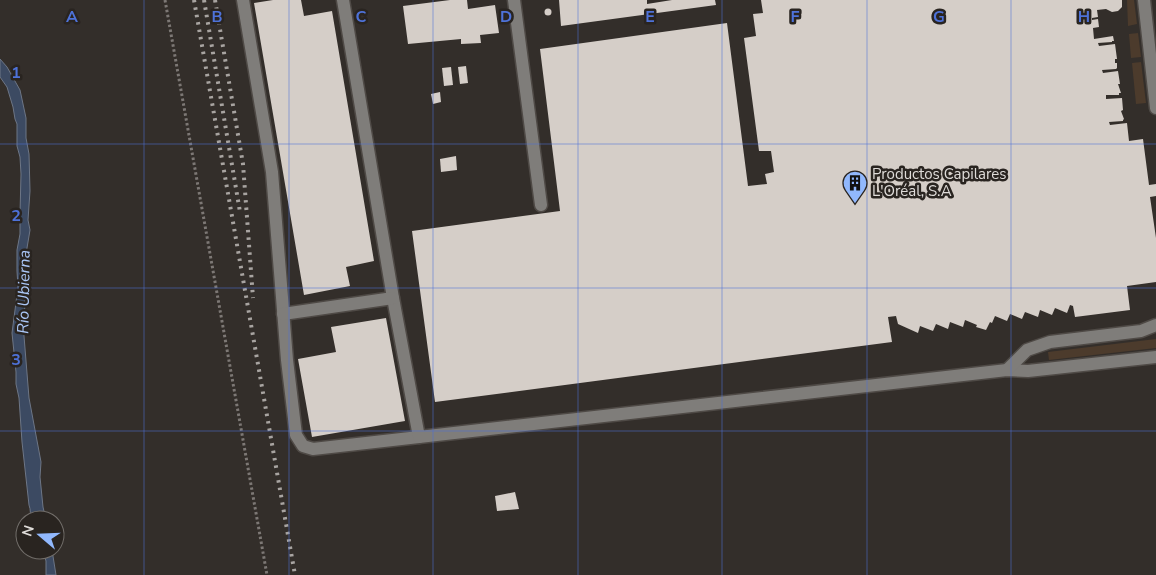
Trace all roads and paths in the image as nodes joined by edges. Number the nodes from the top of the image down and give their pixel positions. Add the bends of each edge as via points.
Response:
1 (165, 0) edge
2 (243, 0) edge
3 (514, 0) edge
4 (1144, 0) edge
5 (347, 3) edge
6 (1156, 108) edge
7 (540, 205) dead end
8 (393, 298) junction
9 (283, 314) junction
10 (1156, 325) edge
11 (1156, 357) edge
12 (1007, 370) junction
13 (419, 437) junction
14 (267, 575) edge

1 - 14 path
2 - 9 lane via 272,172
3 - 7 lane
4 - 6 lane
5 - 8 lane
8 - 9 lane
8 - 13 lane
9 - 13 lane via 296,435 303,446 313,449
10 - 12 lane via 1141,331 1050,342 1027,350
11 - 12 lane via 1028,371
12 - 13 lane

